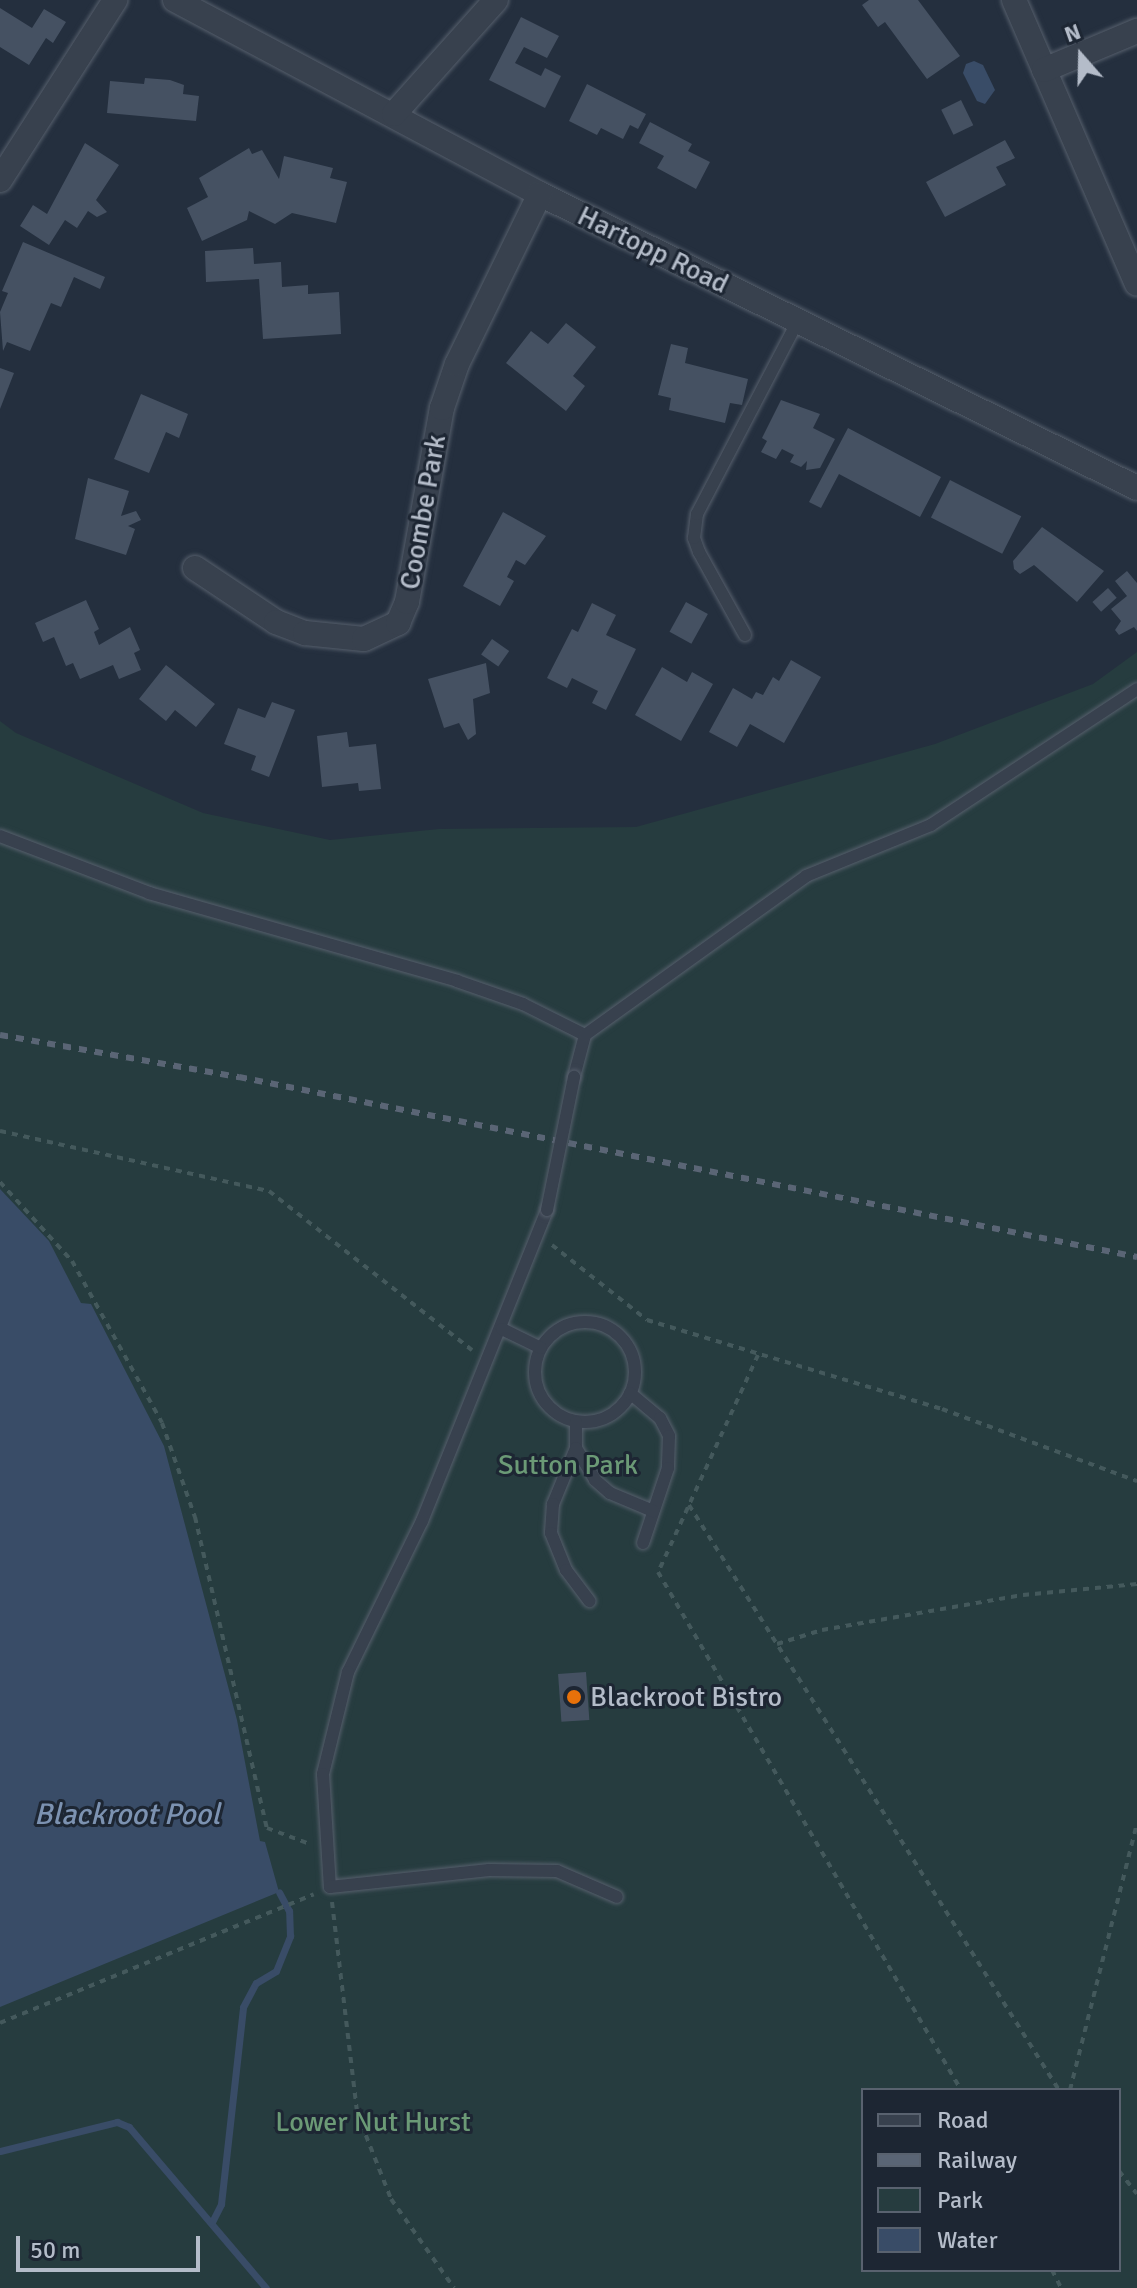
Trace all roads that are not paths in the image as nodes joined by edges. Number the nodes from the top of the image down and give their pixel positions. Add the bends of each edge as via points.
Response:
1 (115, 0) edge
2 (175, 0) edge
3 (496, 0) edge
4 (1014, 0) edge
5 (1137, 31) edge
6 (1044, 70) junction
7 (394, 114) junction
8 (2, 171) edge
9 (540, 194) junction
10 (1137, 284) edge
11 (798, 321) junction
12 (1137, 488) edge
13 (195, 568) dead end
14 (745, 635) dead end
15 (1137, 689) edge
16 (0, 836) edge
17 (585, 1035) junction
18 (502, 1329) junction
19 (541, 1348) junction
20 (630, 1393) junction
21 (576, 1422) junction
22 (576, 1448) junction
23 (653, 1511) junction
24 (643, 1543) dead end
25 (589, 1601) dead end
26 (617, 1897) dead end

1 - 8 street
2 - 7 street, Hartopp Road
3 - 7 street
4 - 6 street
5 - 6 street
6 - 10 street
7 - 9 street, Hartopp Road
9 - 11 street, Hartopp Road
9 - 13 street, Coombe Park via 447,393 407,602 398,623 364,639 305,633 276,622
11 - 12 street, Hartopp Road
11 - 14 lane via 697,514 694,538 699,552
15 - 17 lane via 931,825 806,876
16 - 17 lane via 149,893 457,981 523,1004
17 - 18 lane, bridge via 547,1210
18 - 19 lane
18 - 26 lane via 422,1521 348,1672 323,1774 330,1887 489,1870 557,1871
19 - 20 lane via 566,1326 583,1323 607,1329 626,1345 633,1360
19 - 21 lane via 535,1379 540,1394 549,1407
20 - 21 lane via 607,1417
20 - 23 lane via 660,1418 669,1436 668,1468
21 - 22 lane
22 - 23 lane via 595,1480 610,1493
22 - 25 lane via 553,1504 551,1533 566,1570
23 - 24 lane

